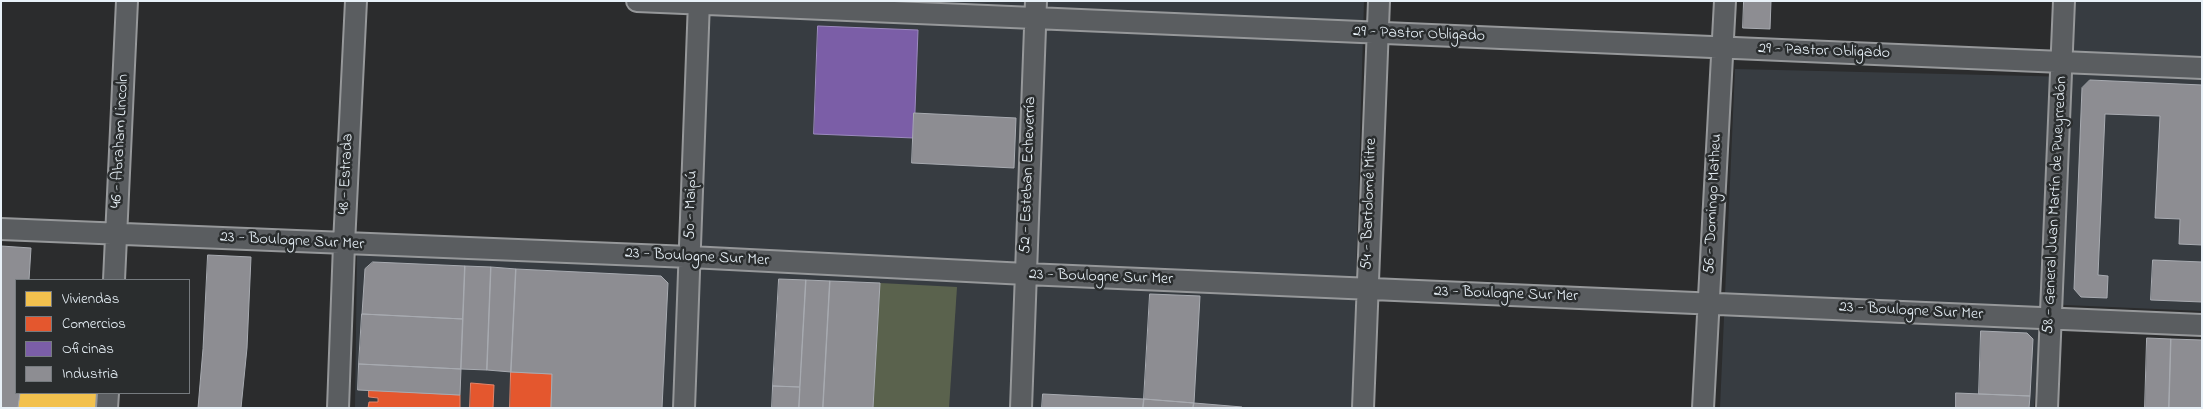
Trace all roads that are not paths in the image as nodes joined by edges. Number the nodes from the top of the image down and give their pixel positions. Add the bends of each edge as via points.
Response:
1 (127, 1) edge
2 (356, 1) edge
3 (637, 1) edge
4 (1379, 1) edge
5 (1725, 1) edge
6 (2064, 1) edge
7 (699, 3) edge
8 (819, 5) edge
9 (1035, 10) edge
10 (1377, 33) junction
11 (1724, 48) junction
12 (2062, 62) junction
13 (2202, 68) edge
14 (1, 229) edge
15 (116, 234) junction
16 (344, 244) junction
17 (690, 257) junction
18 (1026, 274) junction
19 (114, 279) edge
20 (1367, 289) junction
21 (1708, 303) junction
22 (2051, 318) junction
23 (2202, 325) edge
24 (108, 394) edge
25 (108, 408) edge
26 (338, 408) edge
27 (684, 408) edge
28 (1021, 408) edge
29 (1363, 408) edge
30 (1703, 408) edge
31 (2046, 408) edge

1 - 15 street, 46 - Abraham Lincoln
2 - 16 street, 48 - Estrada
3 - 7 street, 29 - Pastor Obligado
4 - 10 street, 54 - Bartolomé Mitre
5 - 11 street, 56 - Domingo Matheu
6 - 12 street, 58 - General Juan Martín de Pueyrredón
7 - 8 street, 29 - Pastor Obligado
7 - 17 street, 50 - Maipú
8 - 9 street, 29 - Pastor Obligado
9 - 10 street, 29 - Pastor Obligado
9 - 18 street, 52 - Esteban Echeverría
10 - 11 street, 29 - Pastor Obligado
10 - 20 street, 54 - Bartolomé Mitre
11 - 12 street, 29 - Pastor Obligado
11 - 21 street, 56 - Domingo Matheu
12 - 13 street, 29 - Pastor Obligado
12 - 22 street, 58 - General Juan Martín de Pueyrredón
14 - 15 street, 23 - Boulogne Sur Mer
15 - 16 street, 23 - Boulogne Sur Mer
15 - 19 street, 46 - Abraham Lincoln
16 - 17 street, 23 - Boulogne Sur Mer
16 - 26 street, 48 - Estrada
17 - 18 street, 23 - Boulogne Sur Mer
17 - 27 street, 50 - Maipú
18 - 20 street, 23 - Boulogne Sur Mer
18 - 28 street, 52 - Esteban Echeverría
20 - 21 street, 23 - Boulogne Sur Mer
20 - 29 street, 54 - Bartolomé Mitre
21 - 22 street, 23 - Boulogne Sur Mer
21 - 30 street, 56 - Domingo Matheu
22 - 23 street, 23 - Boulogne Sur Mer
22 - 31 street, 58 - General Juan Martín de Pueyrredón
24 - 25 street

